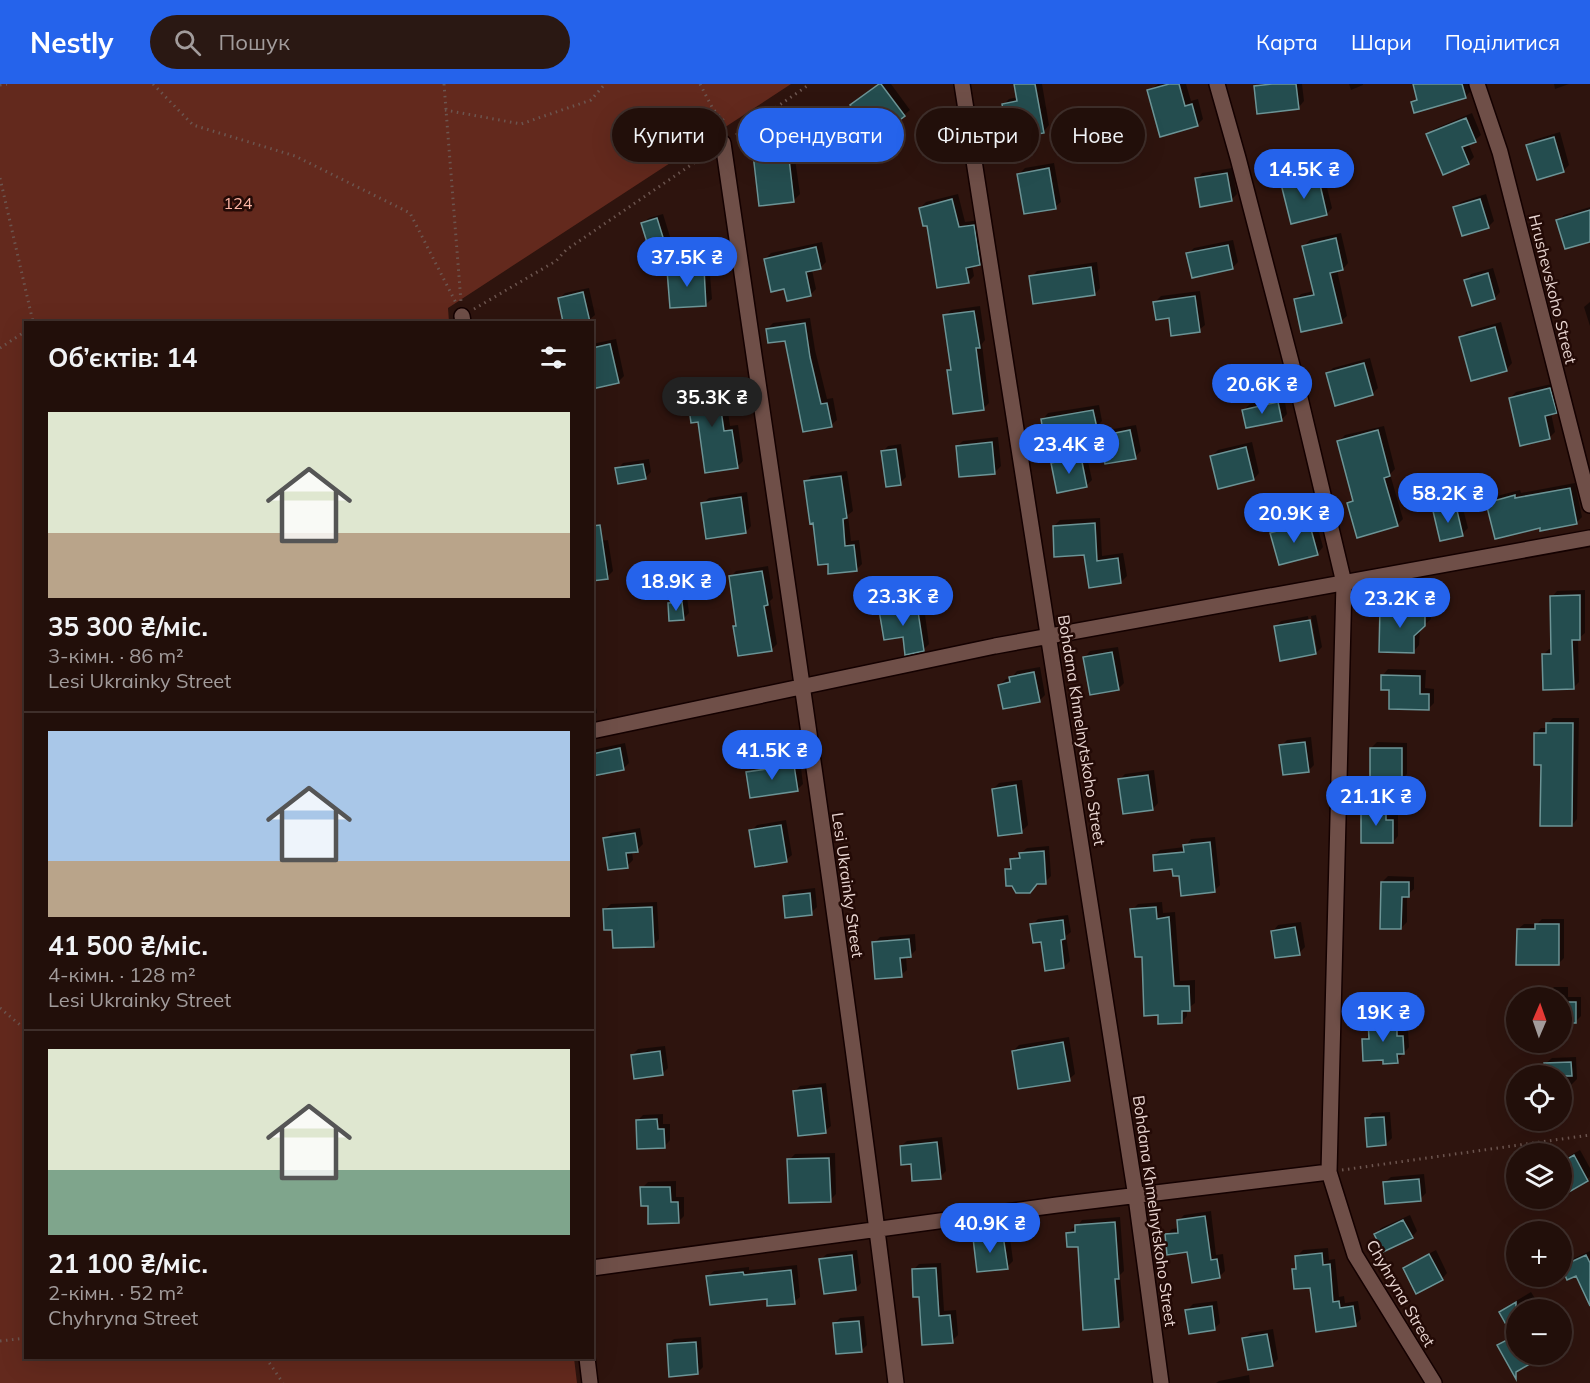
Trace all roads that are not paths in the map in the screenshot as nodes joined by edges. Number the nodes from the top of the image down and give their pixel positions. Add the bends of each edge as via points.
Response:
1 (962, 84) edge
2 (1217, 84) edge
3 (1477, 84) edge
4 (726, 162) edge
5 (1590, 505) edge
6 (1590, 538) edge
7 (1344, 583) junction
8 (1050, 636) junction
9 (802, 685) junction
10 (594, 731) edge
11 (1329, 1172) junction
12 (1136, 1197) junction
13 (877, 1229) junction
14 (594, 1268) edge
15 (587, 1359) edge
16 (590, 1383) edge
17 (896, 1383) edge
18 (1161, 1383) edge
19 (1434, 1383) edge

1 - 8 street, Bohdana Khmelnytskoho Street
2 - 7 street, Chyhryna Street via 1296,381
3 - 5 street, Hrushevskoho Street via 1500,153
4 - 9 street, Lesi Ukrainky Street
6 - 7 street
7 - 8 street
7 - 11 street, Chyhryna Street
8 - 9 street
8 - 12 street, Bohdana Khmelnytskoho Street
9 - 10 street
9 - 13 street, Lesi Ukrainky Street
11 - 12 street
11 - 19 street, Chyhryna Street via 1355,1255
12 - 13 street
12 - 18 street, Bohdana Khmelnytskoho Street
13 - 14 street
13 - 17 street, Lesi Ukrainky Street
15 - 16 street

